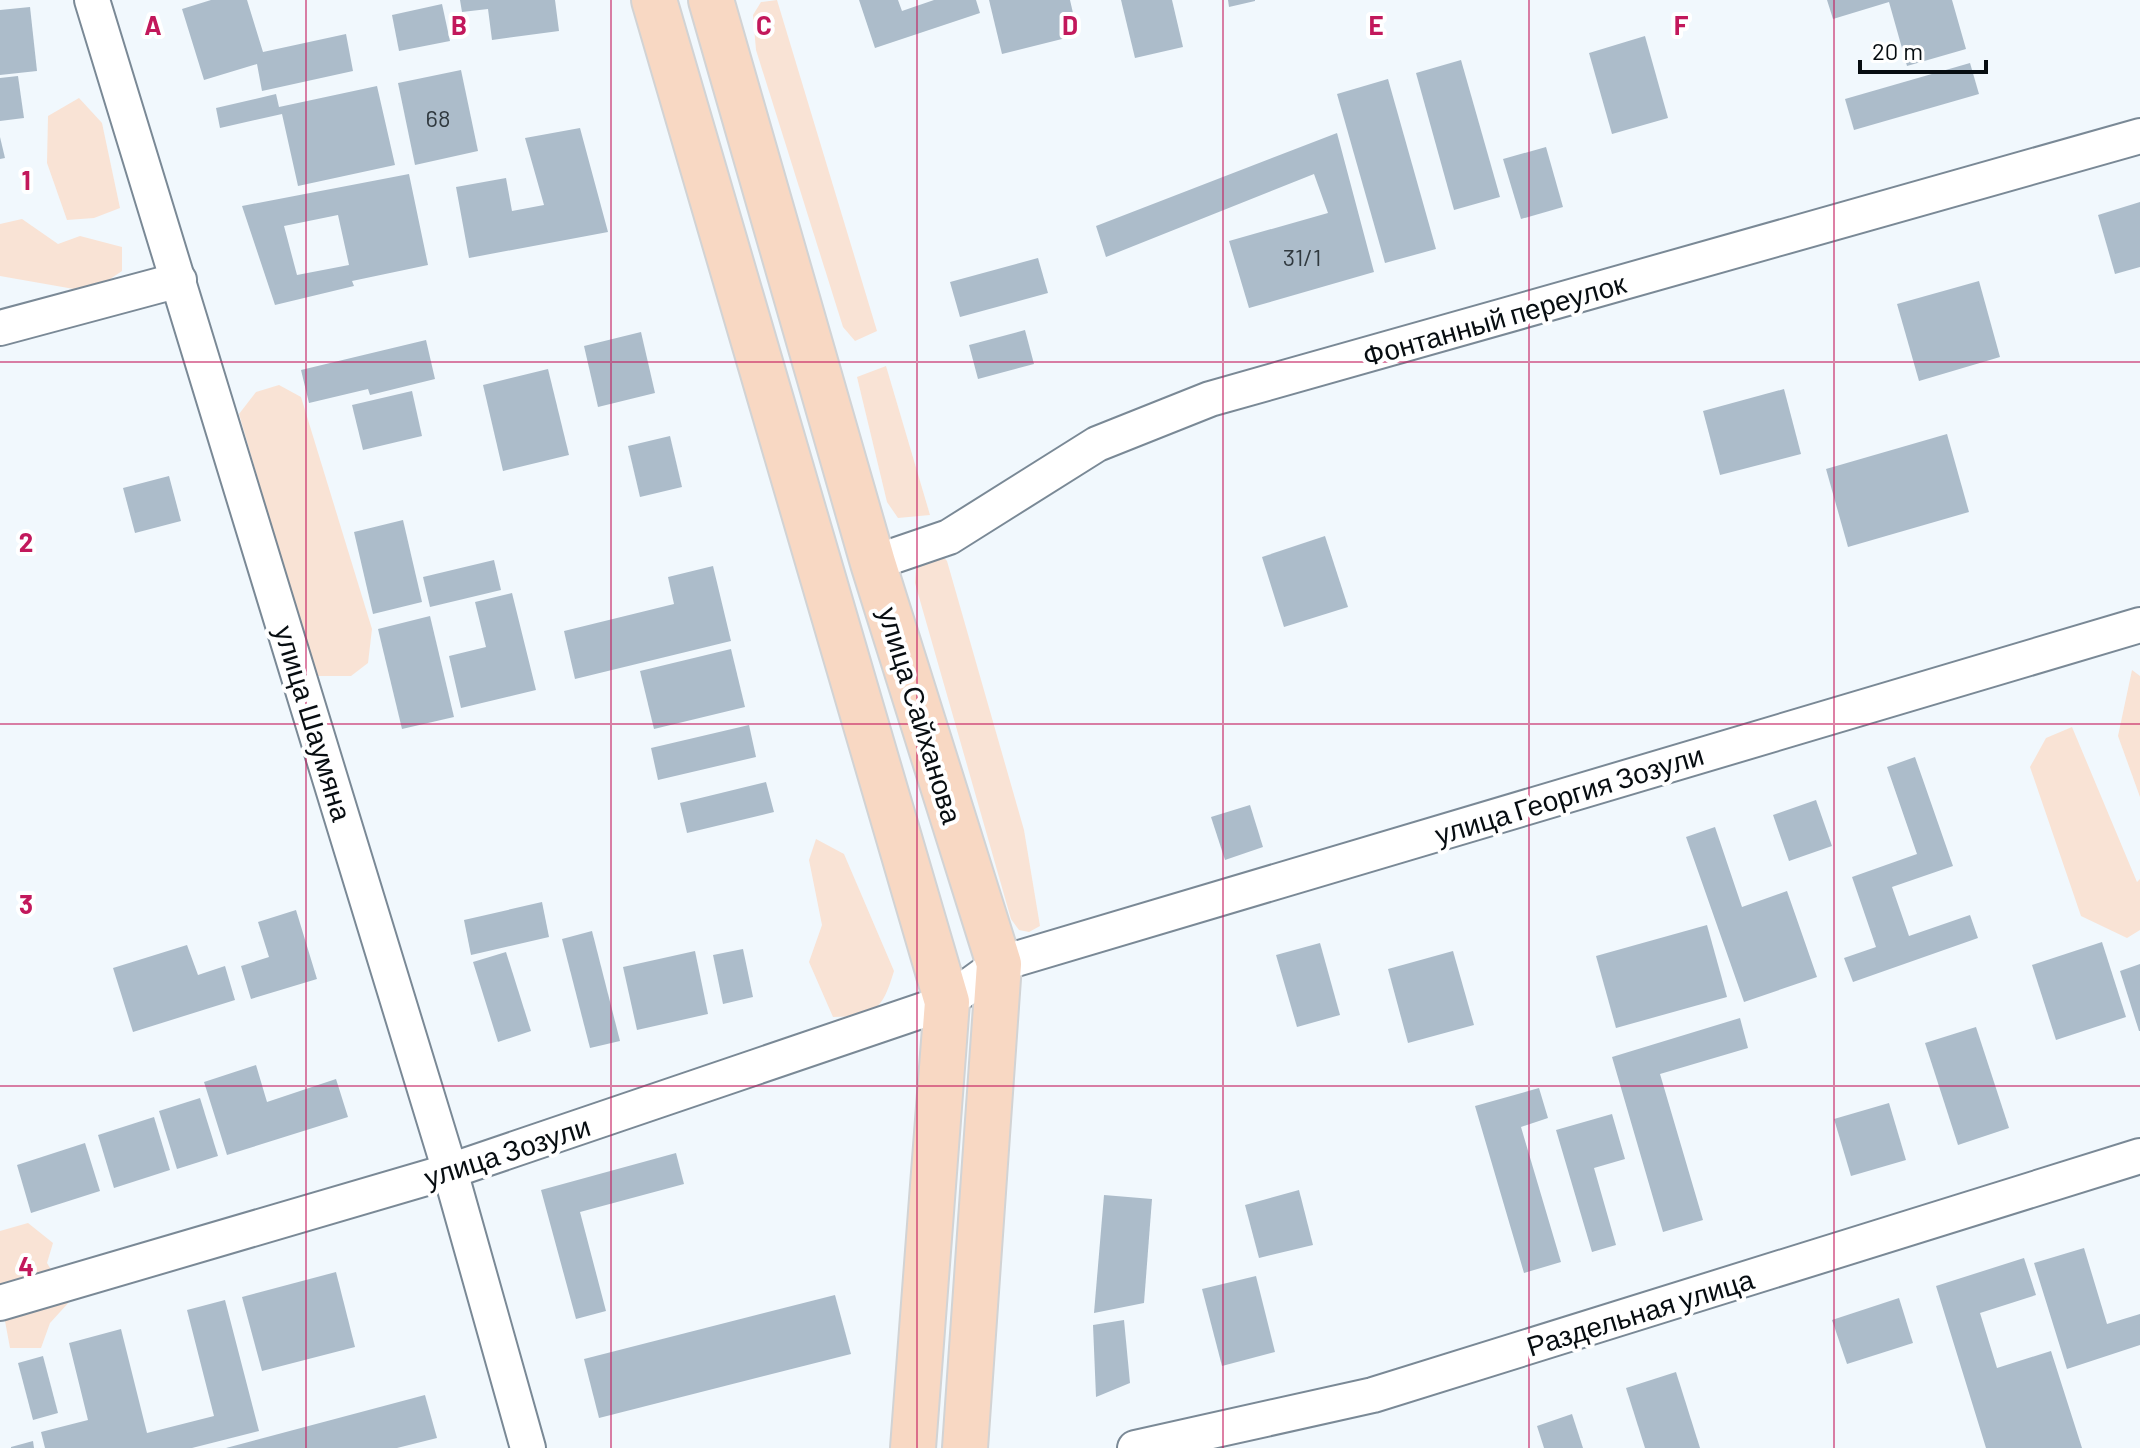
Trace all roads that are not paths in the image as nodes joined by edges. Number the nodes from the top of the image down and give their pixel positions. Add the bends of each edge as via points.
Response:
1 (92, 0) edge
2 (654, 0) edge
3 (711, 0) edge
4 (2140, 136) edge
5 (179, 280) junction
6 (0, 328) edge
7 (873, 563) junction
8 (2140, 625) edge
9 (999, 964) junction
10 (947, 1002) junction
11 (2140, 1156) edge
12 (450, 1171) junction
13 (0, 1303) edge
14 (528, 1448) edge
15 (913, 1448) edge
16 (965, 1448) edge
17 (1135, 1448) edge

1 - 5 street, улица Шаумяна
2 - 10 main road, улица Сайханова
3 - 7 main road, улица Сайханова
4 - 7 street, Фонтанный переулок via 1210,399 1097,444 949,537
5 - 6 street
5 - 12 street, улица Шаумяна
7 - 9 main road, улица Сайханова
8 - 9 street, улица Георгия Зозули
9 - 10 street, улица Зозули
9 - 16 main road, улица Сайханова
10 - 12 street, улица Зозули
10 - 15 main road, улица Сайханова
11 - 17 street, Раздельная улица via 1373,1395
12 - 13 street, улица Зозули
12 - 14 street, улица Шаумяна

